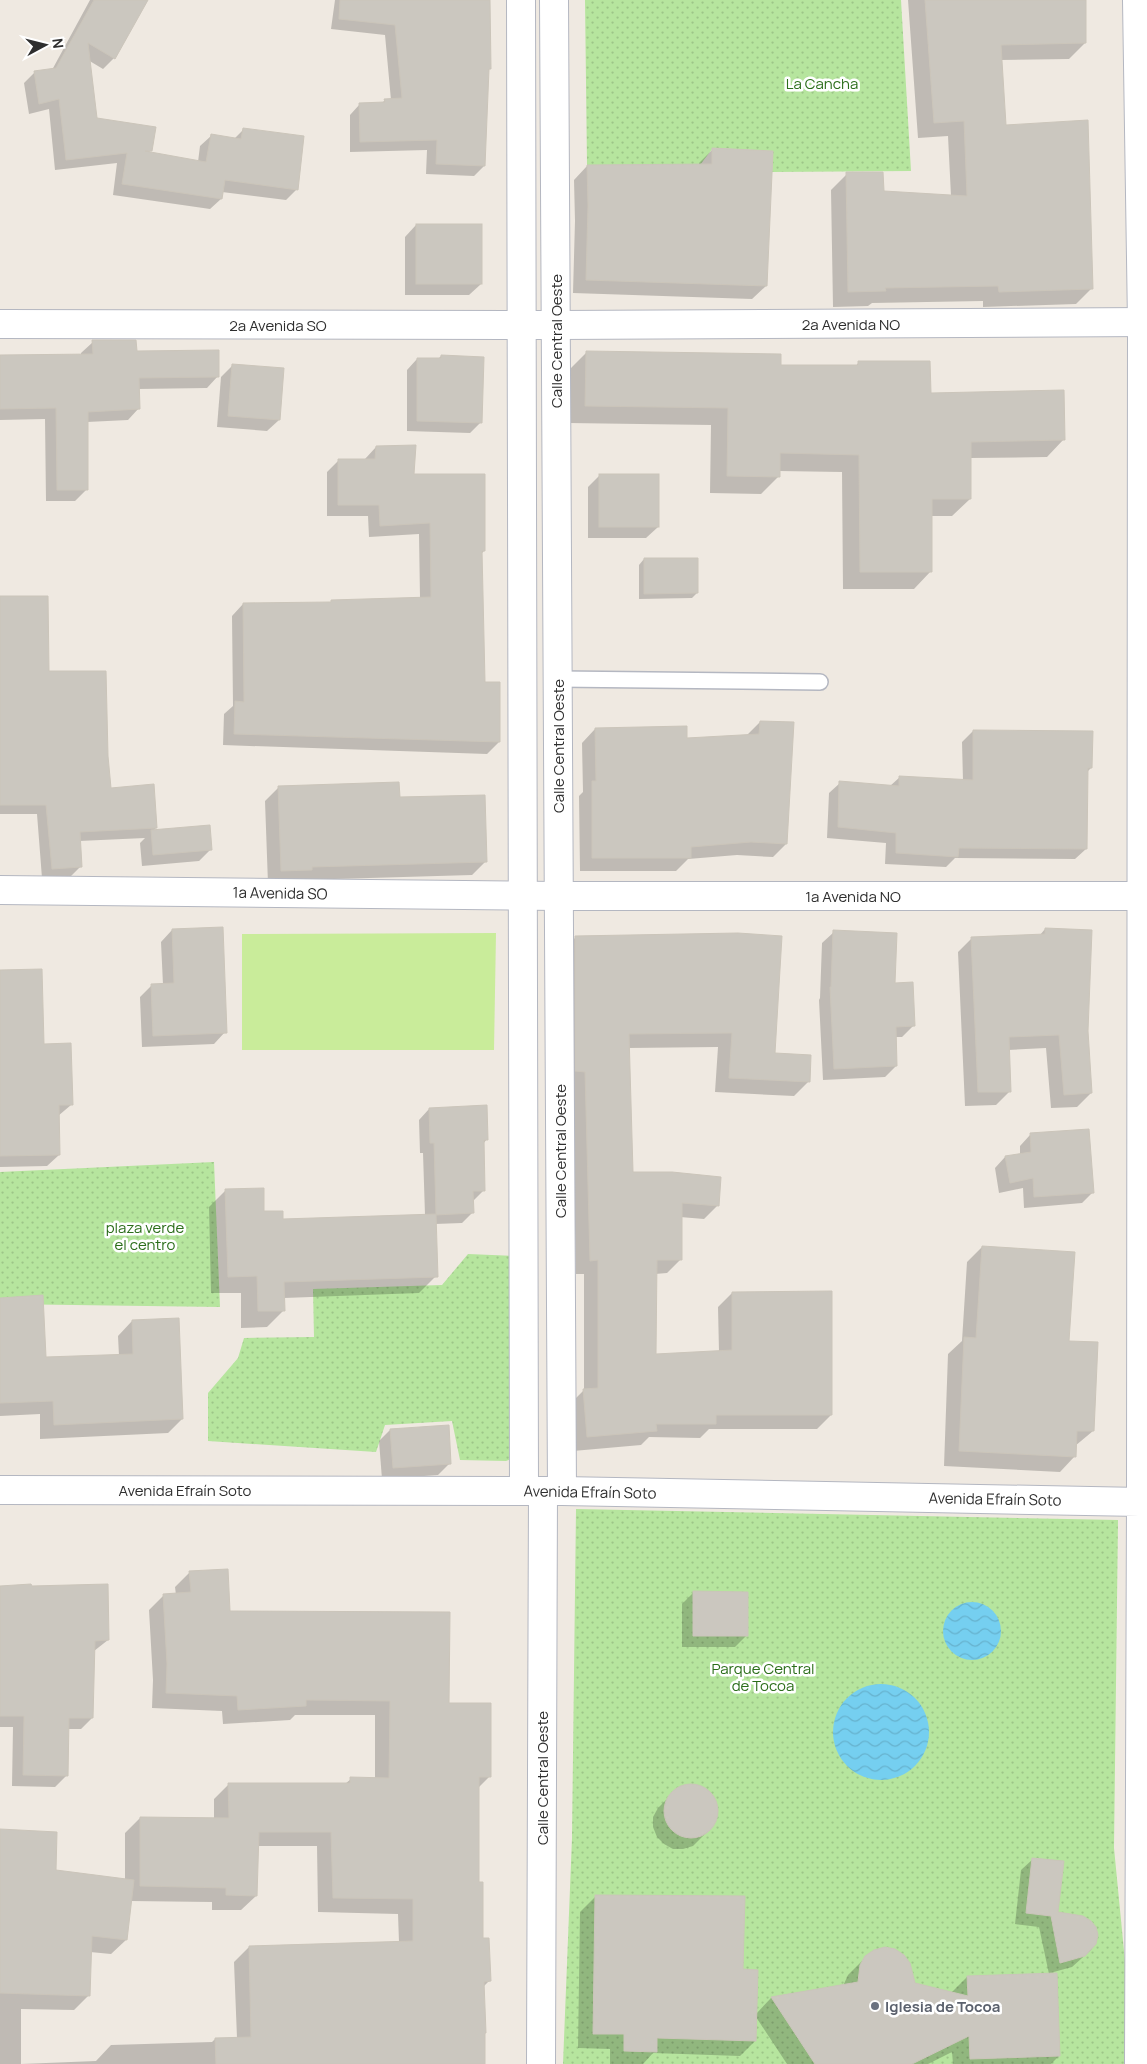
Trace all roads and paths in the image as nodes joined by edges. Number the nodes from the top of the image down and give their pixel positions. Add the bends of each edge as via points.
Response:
1 (521, 0) edge
2 (554, 0) edge
3 (1137, 0) edge
4 (1145, 322) edge
5 (0, 324) edge
6 (522, 325) junction
7 (556, 325) junction
8 (558, 679) junction
9 (820, 682) dead end
10 (0, 890) edge
11 (523, 896) junction
12 (559, 896) junction
13 (1144, 896) edge
14 (1143, 1488) edge
15 (0, 1490) edge
16 (543, 1491) junction
17 (1144, 1533) edge
18 (541, 2064) edge
19 (1139, 2064) edge

1 - 6 street
2 - 7 street, Calle Central Oeste
3 - 4 street
4 - 7 street, 2a Avenida NO
4 - 13 street
5 - 6 street, 2a Avenida SO
6 - 7 street, 2a Avenida SO
6 - 11 street
7 - 8 street, Calle Central Oeste
8 - 9 lane
8 - 12 street, Calle Central Oeste
10 - 11 street, 1a Avenida SO
11 - 12 street, 1a Avenida SO
11 - 16 street
12 - 13 street, 1a Avenida NO
12 - 16 street, Calle Central Oeste
13 - 14 street
14 - 16 street, Avenida Efraín Soto
14 - 17 street
15 - 16 street, Avenida Efraín Soto
16 - 18 street, Calle Central Oeste
17 - 19 street

